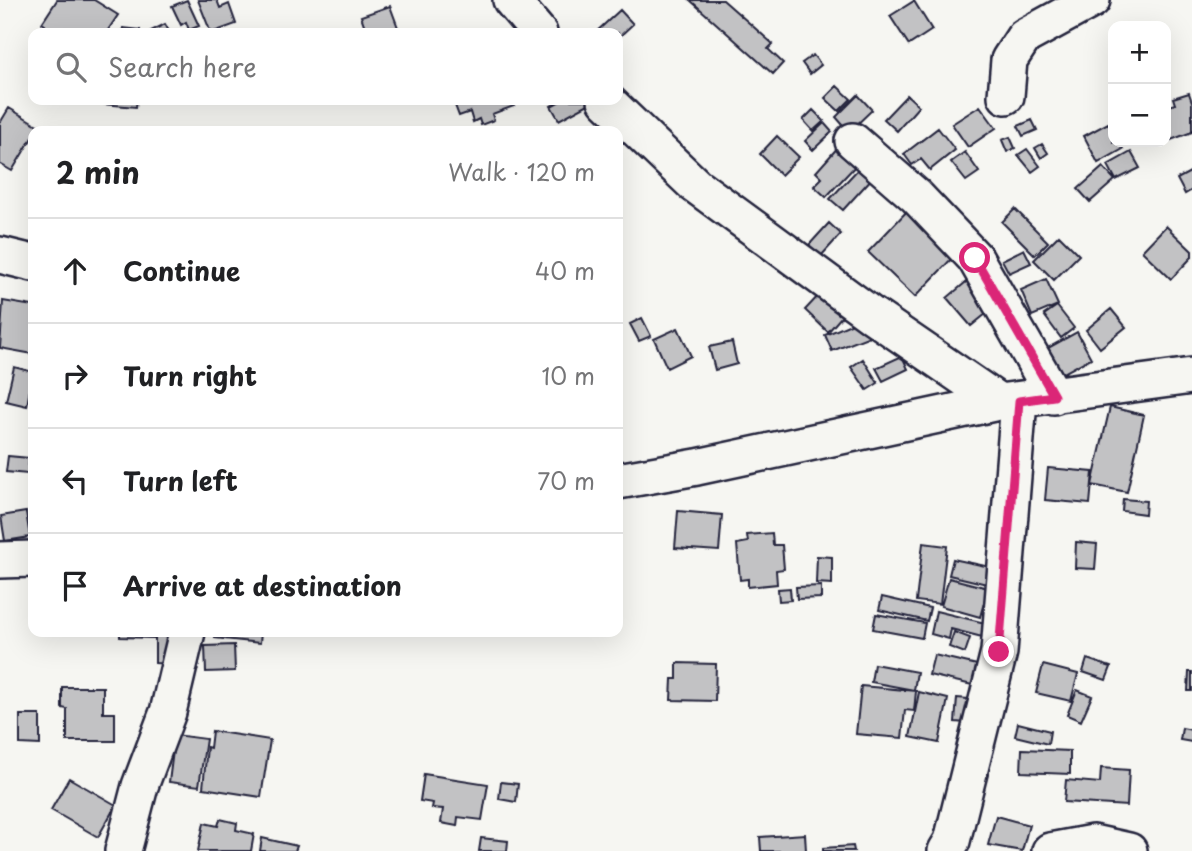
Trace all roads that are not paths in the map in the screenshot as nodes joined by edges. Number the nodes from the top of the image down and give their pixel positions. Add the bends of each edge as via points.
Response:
1 (511, 0) edge
2 (1092, 0) edge
3 (535, 28) edge
4 (1006, 96) dead end
5 (611, 105) edge
6 (853, 141) dead end
7 (0, 256) edge
8 (28, 262) edge
9 (1192, 376) edge
10 (1054, 396) junction
11 (1009, 402) junction
12 (623, 480) edge
13 (28, 559) edge
14 (0, 560) edge
15 (186, 637) edge
16 (123, 851) edge
17 (946, 851) edge
18 (1050, 851) edge
19 (1129, 851) edge

1 - 3 street
2 - 4 street via 1024,37 1009,60
5 - 11 street via 695,185 872,315
6 - 10 street via 916,196 975,258
7 - 8 street
9 - 10 street
10 - 11 street
11 - 12 street
11 - 17 street via 999,652
13 - 14 street
15 - 16 street via 168,712 140,786
18 - 19 street via 1093,844

